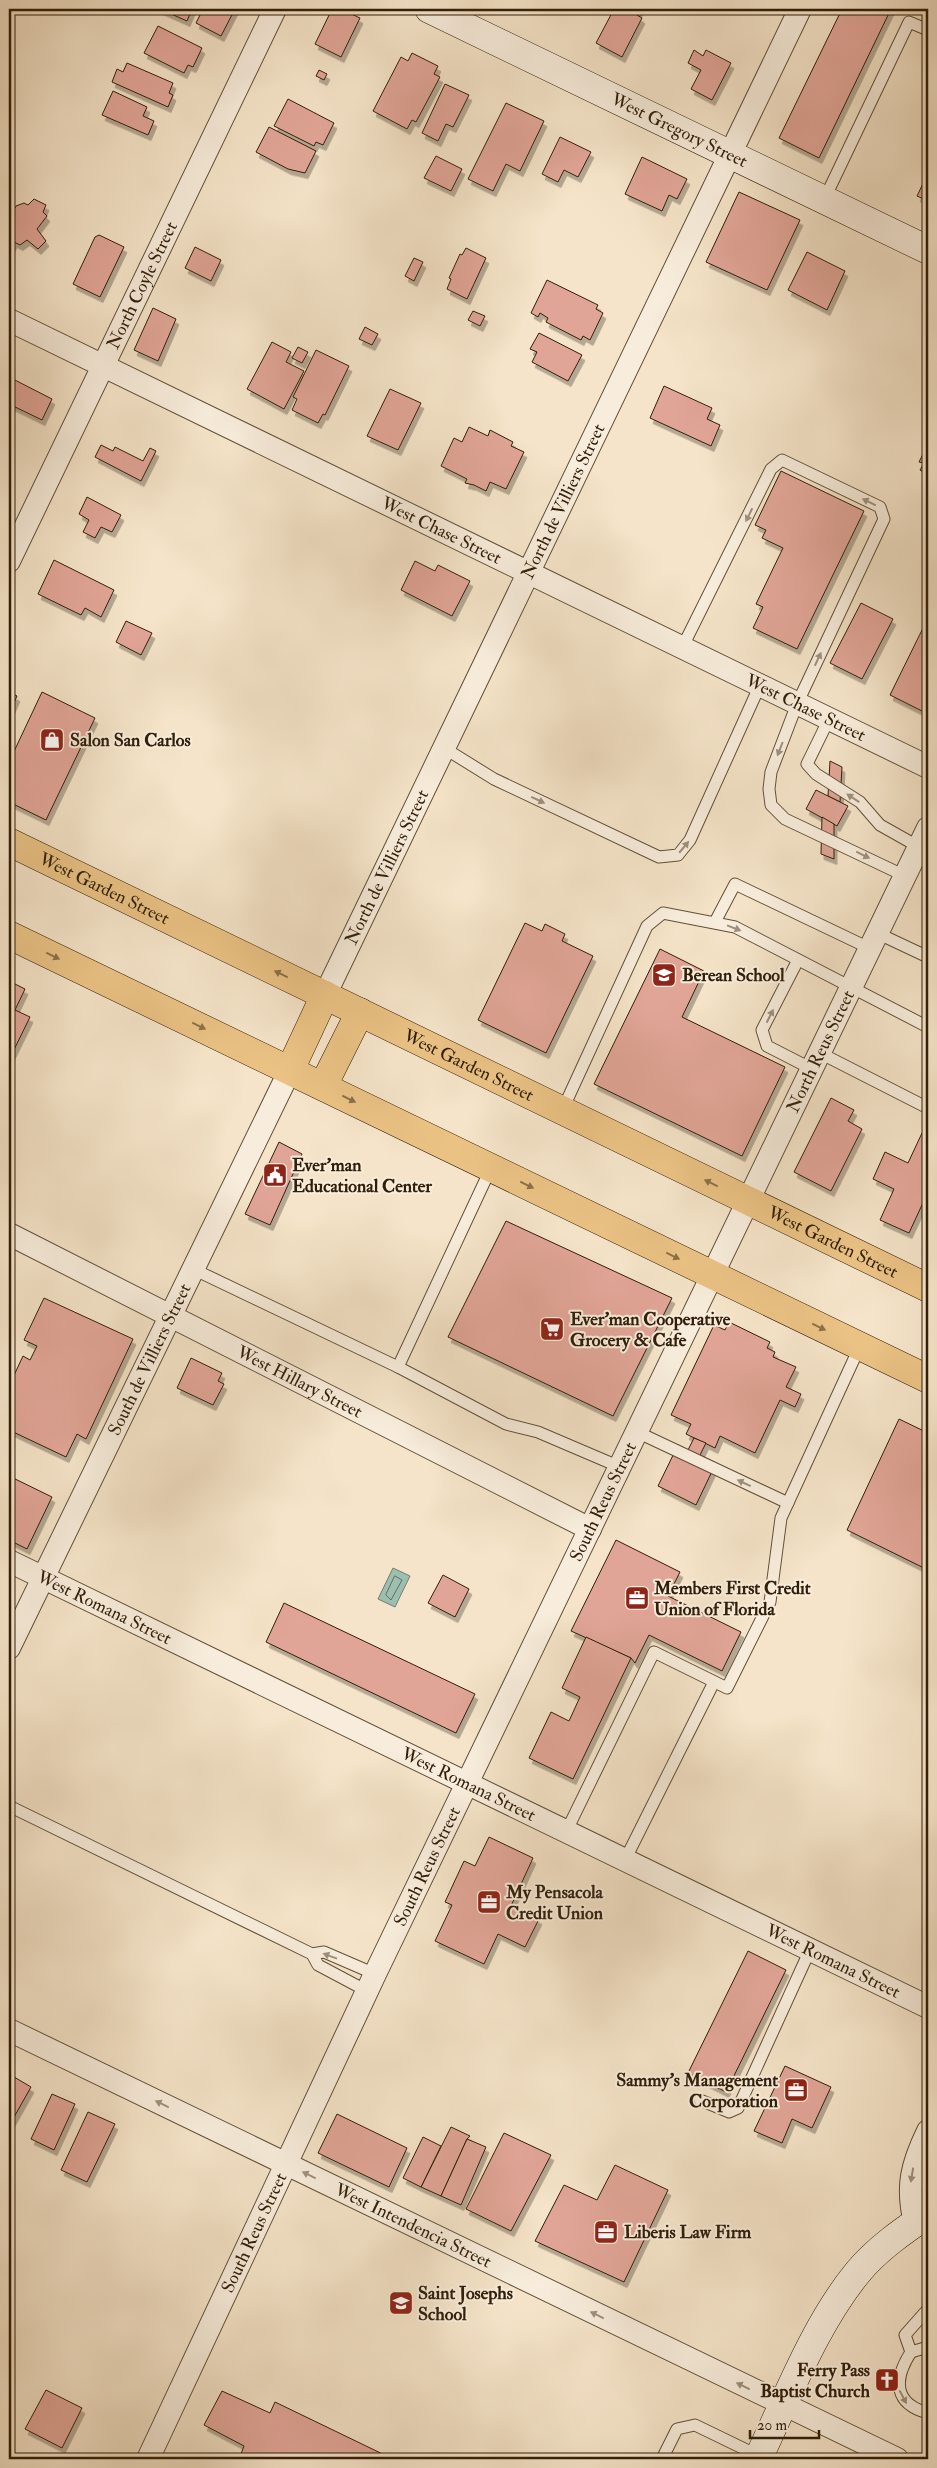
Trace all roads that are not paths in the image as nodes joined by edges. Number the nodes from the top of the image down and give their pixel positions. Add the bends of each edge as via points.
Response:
1 (275, 9) edge
2 (429, 9) edge
3 (800, 9) edge
4 (928, 30) edge
5 (730, 154) junction
6 (824, 200) junction
7 (928, 250) edge
8 (9, 320) edge
9 (103, 366) junction
10 (11, 551) edge
11 (528, 573) junction
12 (682, 648) junction
13 (760, 685) junction
14 (798, 704) junction
15 (829, 719) junction
16 (444, 748) junction
17 (928, 767) edge
18 (924, 838) edge
19 (9, 842) edge
20 (905, 876) junction
21 (715, 922) junction
22 (9, 934) edge
23 (873, 941) junction
24 (928, 957) edge
25 (798, 960) junction
26 (852, 988) junction
27 (325, 995) junction
28 (360, 1012) junction
29 (928, 1027) edge
30 (816, 1061) junction
31 (290, 1070) junction
32 (323, 1086) junction
33 (928, 1108) edge
34 (562, 1111) junction
35 (491, 1168) junction
36 (749, 1202) junction
37 (9, 1234) edge
38 (193, 1268) junction
39 (713, 1275) junction
40 (928, 1288) edge
41 (170, 1316) junction
42 (860, 1346) junction
43 (398, 1367) junction
44 (928, 1379) edge
45 (637, 1432) junction
46 (620, 1467) junction
47 (788, 1503) junction
48 (590, 1529) junction
49 (9, 1561) edge
50 (42, 1578) junction
51 (9, 1648) edge
52 (714, 1682) junction
53 (466, 1784) junction
54 (9, 1806) edge
55 (566, 1832) junction
56 (625, 1860) junction
57 (810, 1950) junction
58 (312, 1954) junction
59 (371, 1982) junction
60 (928, 2008) edge
61 (9, 2030) edge
62 (700, 2100) dead end
63 (928, 2131) edge
64 (285, 2164) junction
65 (922, 2219) edge
66 (928, 2309) edge
67 (928, 2347) edge
68 (910, 2352) junction
69 (784, 2405) junction
70 (928, 2413) edge
71 (758, 2458) edge
72 (148, 2459) edge
73 (662, 2459) edge
74 (898, 2459) edge

1 - 9 street, North Coyle Street
2 - 5 street, West Gregory Street
3 - 5 street, North de Villiers Street
4 - 6 lane via 909,22
5 - 6 street, West Gregory Street
5 - 11 street, North de Villiers Street
6 - 7 street, West Gregory Street
8 - 9 street, West Chase Street
9 - 10 street, North Coyle Street
9 - 11 street, West Chase Street
11 - 12 street, West Chase Street
11 - 16 street, North de Villiers Street
12 - 13 street, West Chase Street
14 -> 12 lane via 884,519 880,507 782,460 771,468
13 - 14 street, West Chase Street
16 -> 13 lane via 494,779 660,857 678,855 690,840
14 - 15 street, West Chase Street
14 -> 20 lane via 771,772 771,805 785,819
15 - 17 street, West Chase Street
18 -> 15 lane via 880,824 860,802 816,774 807,764
16 - 27 street, North de Villiers Street
18 - 20 street, North Reus Street
27 -> 19 main road, West Garden Street
20 - 23 street, North Reus Street
21 - 23 lane via 735,884
21 -> 25 lane via 735,927
21 - 34 lane via 662,913 647,926
22 -> 31 main road
23 - 24 lane
23 - 26 street, North Reus Street
25 - 26 lane
30 -> 25 lane via 766,1046 762,1030
26 - 29 lane
26 - 30 street, North Reus Street
27 - 28 main road, West Garden Street
27 - 31 main road
28 - 32 main road
28 - 34 main road, West Garden Street
30 - 33 lane
30 - 36 street, North Reus Street
31 - 32 main road
31 - 38 street, South de Villiers Street
32 -> 35 main road
36 -> 34 main road, West Garden Street
35 -> 39 main road
35 - 43 lane
36 - 39 street, North Reus Street
36 - 40 main road, West Garden Street
37 - 41 street, West Hillary Street
38 - 41 street, South de Villiers Street
38 - 43 lane
39 -> 42 main road
39 - 45 street, South Reus Street
41 - 48 street, West Hillary Street
41 - 50 street, South de Villiers Street
42 - 44 main road
42 - 47 lane
43 - 46 lane via 506,1424 538,1432
45 - 46 street, South Reus Street
47 -> 45 lane
46 - 48 street, South Reus Street
47 - 52 lane via 781,1518 770,1602 727,1688
48 - 53 street, South Reus Street
49 - 50 street, West Romana Street
50 - 51 street, South de Villiers Street
50 - 53 street, West Romana Street
52 - 55 lane via 654,1652
52 - 56 lane
53 - 55 street, West Romana Street
53 - 59 street, South Reus Street
54 - 58 lane
55 - 56 street, West Romana Street
56 - 57 street, West Romana Street
57 - 60 street, West Romana Street
57 - 62 lane via 738,2108 729,2112
59 -> 58 lane via 324,1952
58 - 59 lane via 318,1965
59 - 64 street, South Reus Street
64 -> 61 street, West Intendencia Street
63 -> 65 street via 915,2158 910,2182 911,2207
69 -> 64 street, West Intendencia Street
64 - 72 street, South Reus Street
65 - 69 street via 886,2245 859,2271 837,2300
66 - 68 lane via 905,2335
67 - 68 lane
68 -> 70 lane via 905,2360 899,2389 901,2396 914,2410
69 - 71 street
69 - 74 street, West Intendencia Street
71 - 73 lane via 695,2425 677,2429

